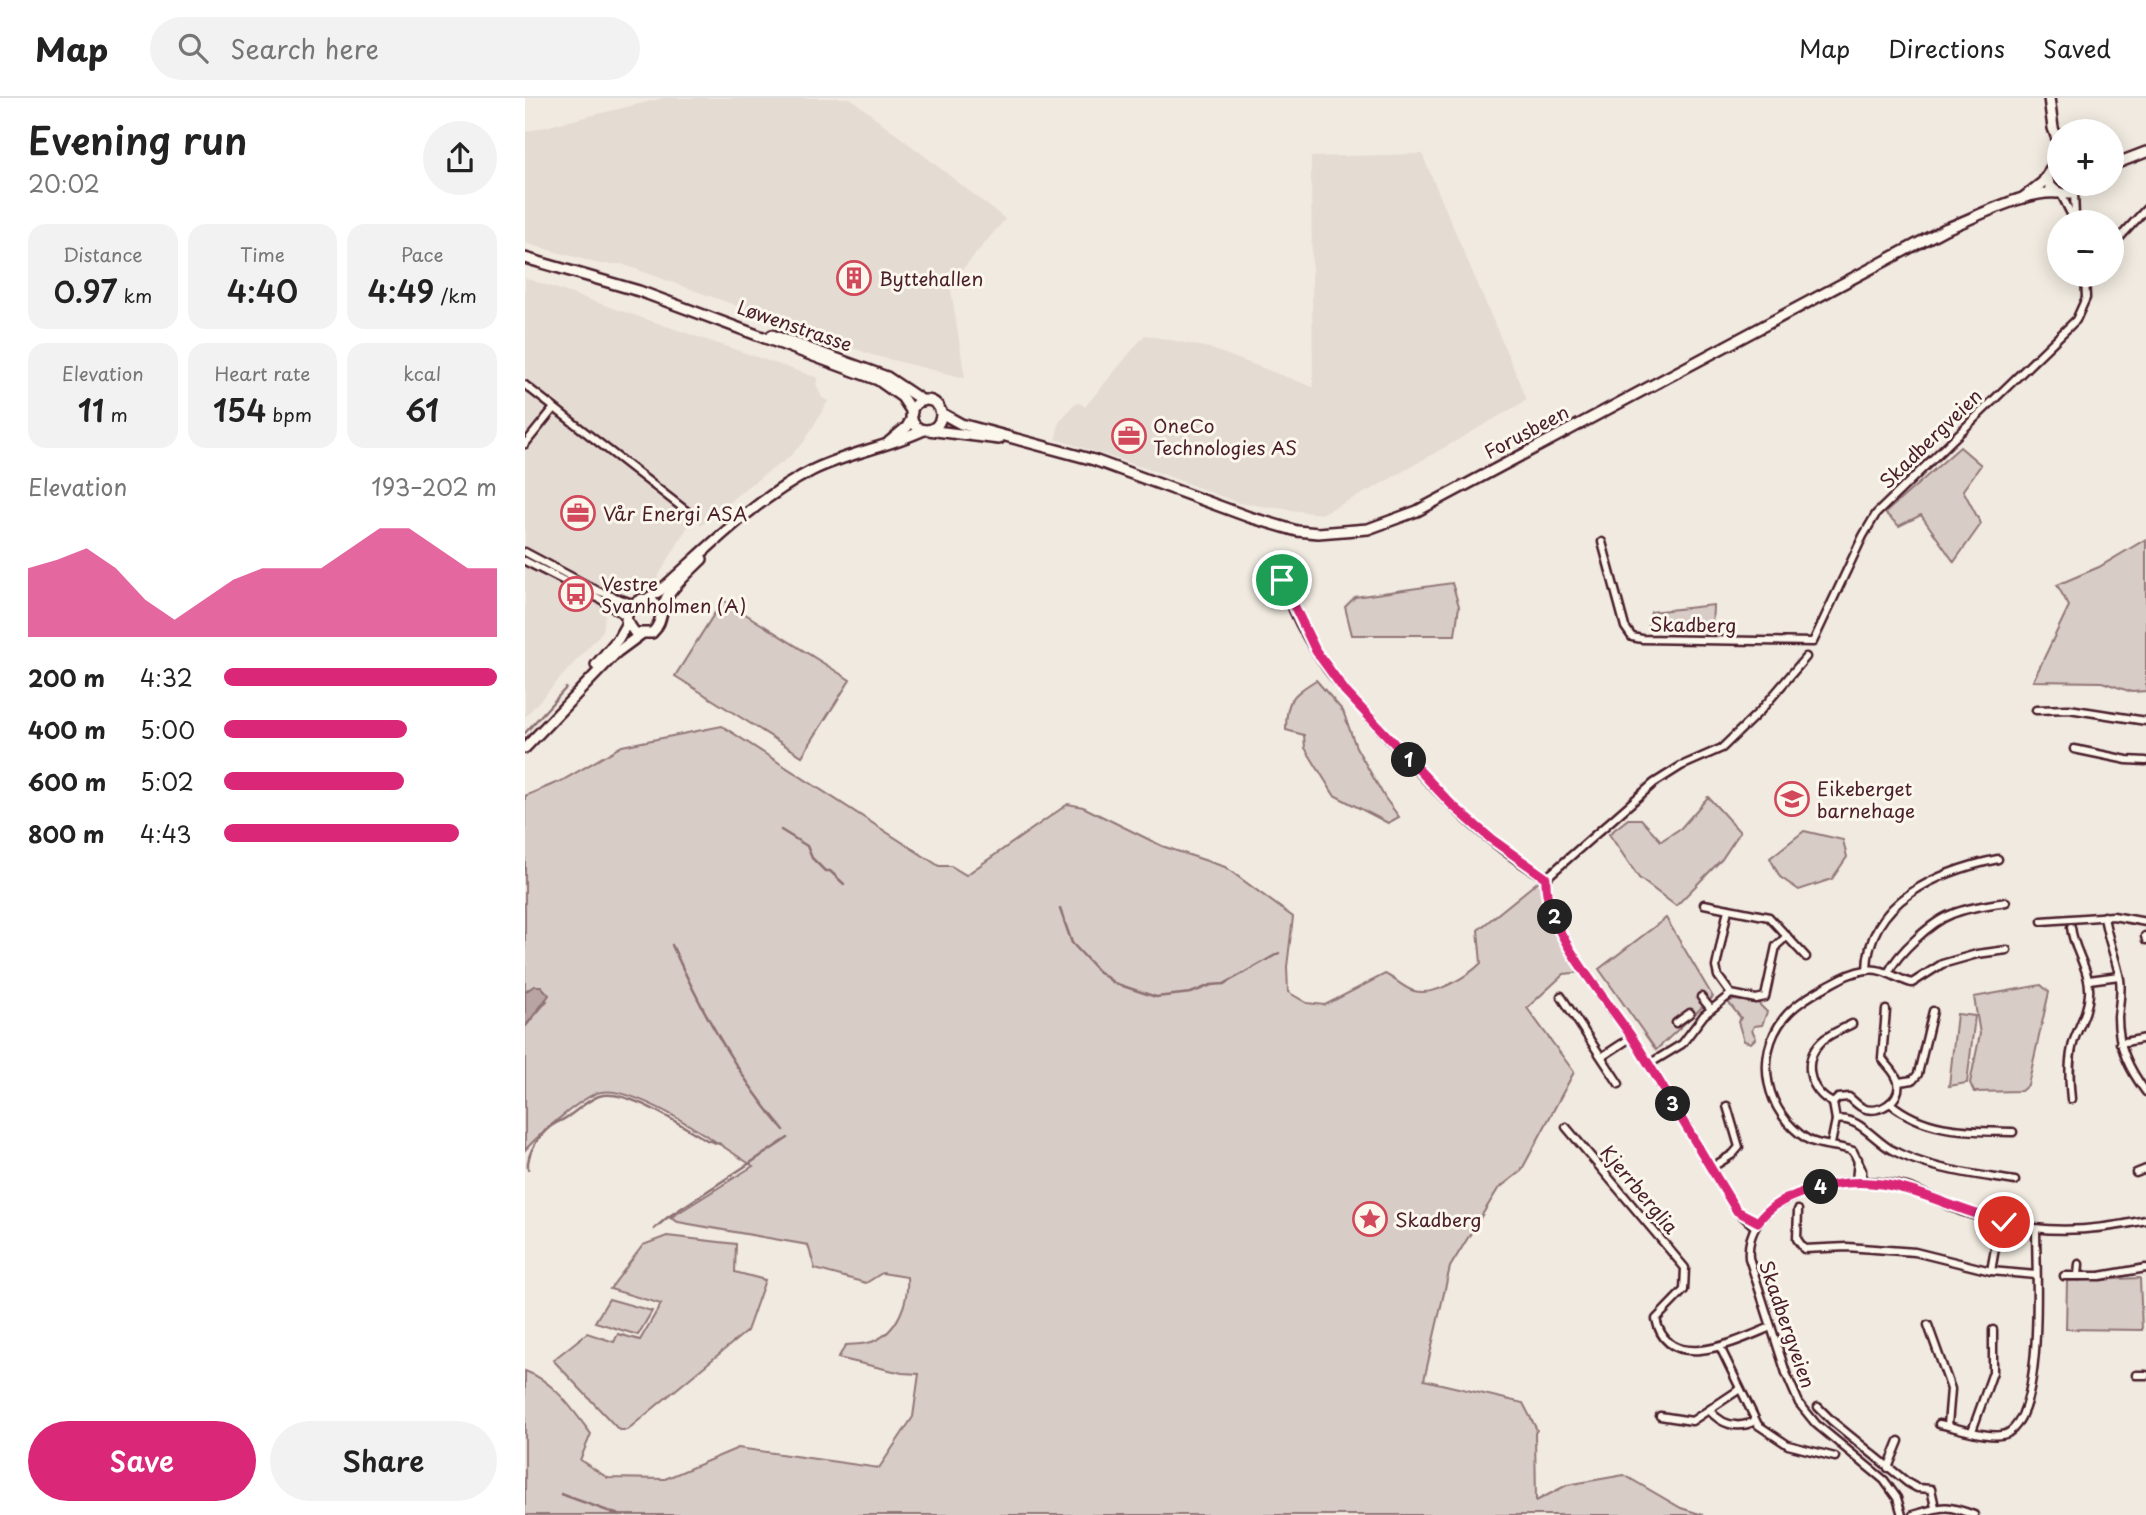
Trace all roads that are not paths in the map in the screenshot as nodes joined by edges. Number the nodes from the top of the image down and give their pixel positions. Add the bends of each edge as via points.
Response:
1 (2049, 98) edge
2 (2052, 119) edge
3 (2146, 152) edge
4 (2124, 160) edge
5 (2047, 176) edge
6 (2047, 192) edge
7 (2020, 200) junction
8 (2146, 209) edge
9 (2124, 233) edge
10 (525, 258) edge
11 (2086, 287) edge
12 (649, 295) junction
13 (525, 385) edge
14 (923, 401) junction
15 (554, 408) junction
16 (941, 412) junction
17 (912, 415) junction
18 (926, 430) junction
19 (1025, 440) junction
20 (887, 443) junction
21 (525, 444) edge
22 (693, 516) dead end
23 (719, 538) junction
24 (1602, 542) dead end
25 (525, 552) edge
26 (525, 561) edge
27 (1280, 563) dead end
28 (647, 600) junction
29 (632, 603) junction
30 (661, 613) junction
31 (626, 620) junction
32 (641, 635) junction
33 (1813, 642) joint
34 (1806, 657) dead end
35 (2036, 710) dead end
36 (557, 712) junction
37 (2146, 721) edge
38 (525, 748) edge
39 (2074, 749) dead end
40 (2146, 761) edge
41 (1998, 859) dead end
42 (1546, 878) junction
43 (2006, 901) dead end
44 (1705, 904) dead end
45 (1728, 909) junction
46 (2104, 916) junction
47 (2042, 921) dead end
48 (2146, 922) edge
49 (2071, 927) dead end
50 (1787, 936) junction
51 (2007, 950) dead end
52 (1806, 957) dead end
53 (1867, 970) junction
54 (1888, 973) junction
55 (2119, 976) junction
56 (2089, 980) junction
57 (1731, 994) junction
58 (1561, 996) dead end
59 (1701, 997) dead end
60 (1711, 1009) junction
61 (1886, 1010) dead end
62 (1933, 1011) dead end
63 (1690, 1013) dead end
64 (1676, 1023) dead end
65 (1852, 1024) dead end
66 (1632, 1037) junction
67 (2146, 1038) edge
68 (2120, 1043) junction
69 (1603, 1056) junction
70 (1649, 1064) junction
71 (1899, 1082) junction
72 (1619, 1084) dead end
73 (2146, 1092) edge
74 (2071, 1099) dead end
75 (1833, 1103) junction
76 (1890, 1103) junction
77 (1727, 1106) dead end
78 (1836, 1120) junction
79 (1566, 1126) dead end
80 (2013, 1132) dead end
81 (1831, 1144) junction
82 (1711, 1168) junction
83 (2146, 1169) edge
84 (2136, 1173) dead end
85 (2015, 1181) dead end
86 (1859, 1182) junction
87 (1798, 1210) dead end
88 (2146, 1220) edge
89 (1756, 1225) junction
90 (2036, 1228) junction
91 (1997, 1237) dead end
92 (2079, 1264) dead end
93 (2146, 1270) edge
94 (1991, 1271) junction
95 (2036, 1275) junction
96 (2064, 1276) dead end
97 (2078, 1276) junction
98 (1928, 1325) dead end
99 (1771, 1327) junction
100 (1993, 1330) dead end
101 (1720, 1347) junction
102 (2136, 1375) dead end
103 (2146, 1375) edge
104 (1740, 1389) junction
105 (1818, 1407) dead end
106 (1709, 1410) junction
107 (1660, 1416) dead end
108 (1755, 1420) junction
109 (1939, 1424) dead end
110 (1948, 1426) junction
111 (1972, 1431) junction
112 (1899, 1441) dead end
113 (1835, 1457) dead end
114 (1888, 1468) junction
115 (1935, 1507) junction
116 (1902, 1515) edge
117 (1913, 1515) edge
118 (1974, 1515) edge

1 - 2 main road
3 - 4 main road
5 - 7 main road, Forusbeen
6 - 7 main road, Forusbeen
7 - 19 main road, Forusbeen via 1935,234 1417,511 1368,529 1318,533 1272,525 1094,460
8 - 9 street
10 - 12 main road, Løwenstrasse
11 - 33 street, Skadbergveien via 2086,298 2076,320 1876,514
12 - 14 main road, Løwenstrasse via 877,373
12 - 17 main road, Løwenstrasse via 878,380 902,397
13 - 15 street
14 - 16 main road via 936,404
14 - 17 main road
15 - 21 street
15 - 22 street
16 - 18 main road via 937,426
16 - 19 main road, Forusbeen via 961,424
17 - 18 main road via 918,428
17 - 20 main road, Forusbeen via 907,427
18 - 19 main road, Forusbeen
18 - 20 main road, Forusbeen
20 - 23 main road, Forusbeen via 800,477
23 - 28 main road, Forusbeen
23 - 30 main road, Forusbeen via 671,592
24 - 33 street, Skadberg via 1625,627 1632,636
25 - 29 street via 598,591
26 - 31 street via 602,600
27 - 42 street via 1292,604 1336,680 1451,804
28 - 29 main road
28 - 30 main road
29 - 31 main road
30 - 32 main road via 658,628
31 - 32 main road via 630,629
31 - 36 main road via 618,639
32 - 36 main road via 623,646
34 - 42 street via 1722,748 1654,783
35 - 37 street via 2069,709
36 - 38 main road
39 - 40 street
41 - 53 street via 1963,866 1903,897 1875,932
42 - 66 street via 1550,909 1576,959
43 - 54 street via 1947,916 1907,948
44 - 45 street
45 - 50 street via 1769,916
45 - 57 street via 1716,967
46 - 47 street
46 - 48 street
46 - 55 street
49 - 56 street
50 - 52 street
50 - 57 street via 1776,946 1765,997
51 - 54 street via 1942,964 1912,983
53 - 54 street
53 - 81 street via 1842,978 1800,1003 1779,1024 1768,1051 1767,1082 1781,1115 1808,1140
55 - 56 street
55 - 68 street
56 - 74 street via 2087,1013 2070,1055
57 - 60 street
58 - 69 street
59 - 60 street
60 - 70 street via 1682,1044
61 - 71 street via 1882,1058
62 - 71 street via 1918,1074 1913,1080
63 - 64 street
65 - 75 street via 1821,1042 1809,1065 1815,1087
66 - 69 street
66 - 70 street
67 - 68 street
68 - 73 street
69 - 72 street
70 - 82 street
71 - 76 street
75 - 76 street via 1839,1097 1868,1109
75 - 78 street
76 - 80 street via 1940,1128
77 - 82 street via 1739,1147
78 - 81 street
78 - 85 street via 1852,1120 1884,1145 1935,1166
79 - 101 street, Kjerrberglia via 1675,1254 1686,1274 1681,1295 1657,1316 1658,1327 1671,1342 1689,1351
81 - 86 street via 1858,1157
82 - 89 street via 1737,1211
83 - 84 street
86 - 89 street via 1791,1196 1766,1212
86 - 90 street via 1907,1187 1971,1214
87 - 94 street via 1797,1239 1804,1250 1847,1247 1915,1252
88 - 90 street via 2088,1230
89 - 99 street, Skadbergveien via 1749,1258
90 - 95 street
91 - 94 street
92 - 97 street
93 - 97 street
94 - 95 street
95 - 111 street via 2030,1398 2010,1432 1997,1436
96 - 97 street
98 - 110 street via 1951,1389
99 - 101 street
99 - 116 street, Skadbergveien via 1791,1388 1806,1414 1884,1480
100 - 111 street via 1993,1372
101 - 104 street
102 - 103 street
104 - 106 street
104 - 108 street
105 - 114 street
106 - 107 street via 1691,1422
106 - 108 street via 1728,1424 1742,1426
108 - 113 street via 1788,1445
109 - 110 street
110 - 111 street
112 - 114 street
114 - 115 street via 1913,1487 1931,1489
115 - 117 street
115 - 118 street

